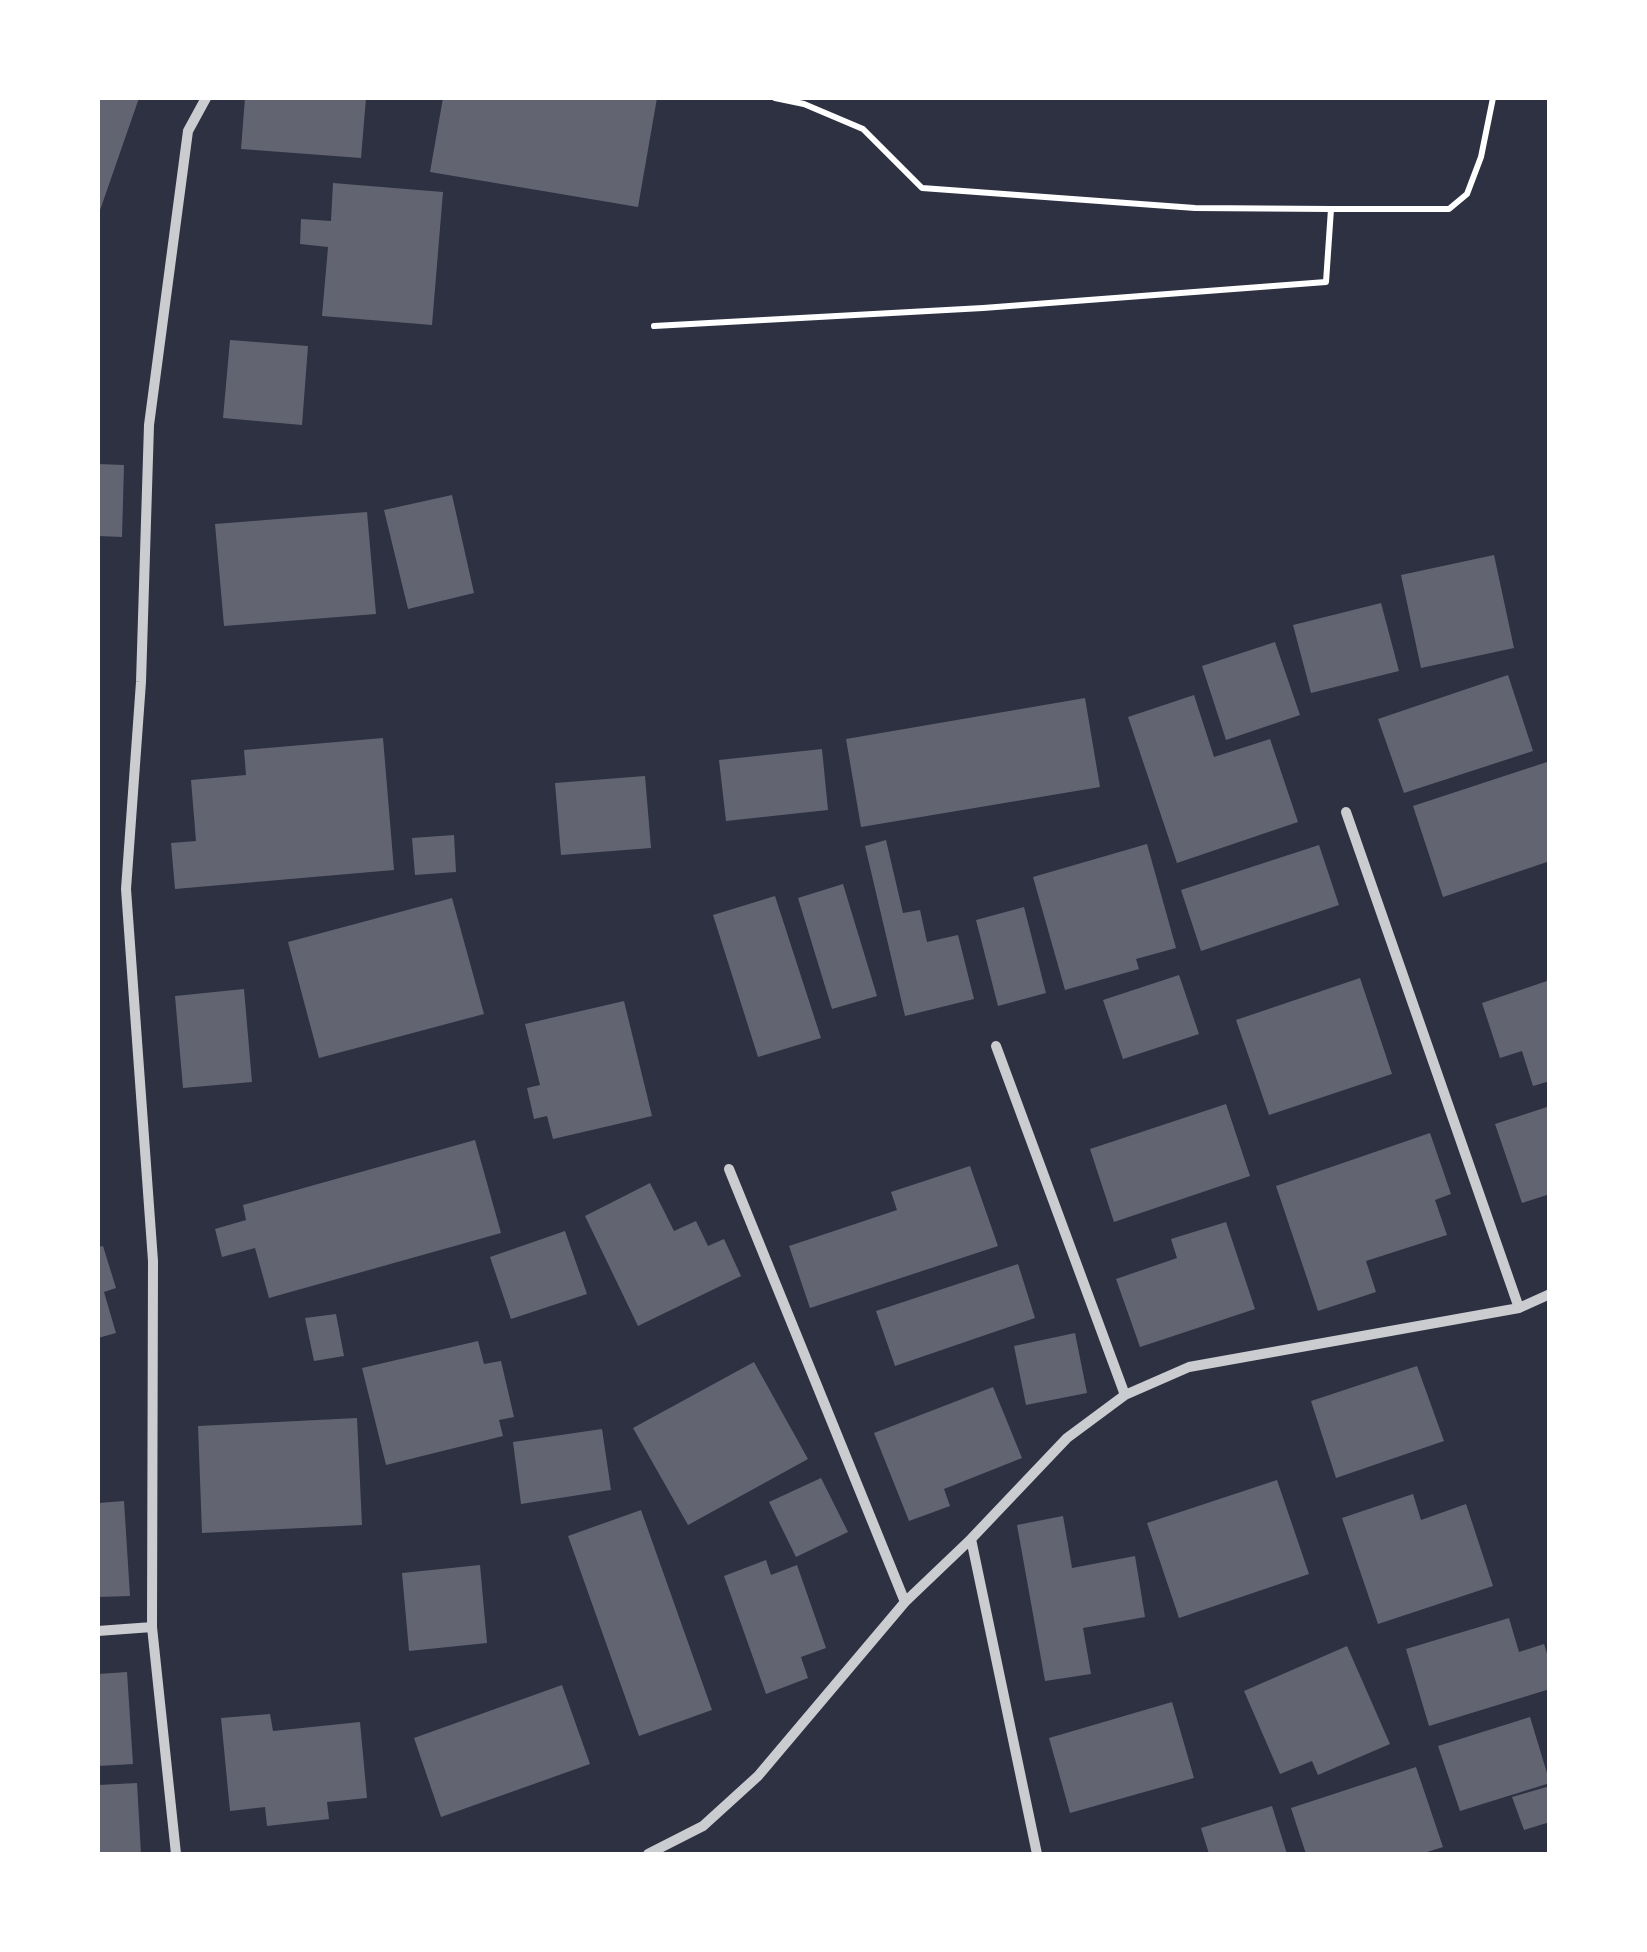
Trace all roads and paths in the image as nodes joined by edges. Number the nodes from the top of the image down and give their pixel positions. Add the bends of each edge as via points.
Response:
1 (206, 98) edge
2 (775, 98) edge
3 (1493, 98) edge
4 (1331, 209) junction
5 (654, 326) dead end
6 (1346, 812) dead end
7 (996, 1046) dead end
8 (730, 1169) dead end
9 (1550, 1294) edge
10 (1519, 1308) junction
11 (1125, 1394) junction
12 (971, 1539) junction
13 (905, 1602) junction
14 (152, 1628) junction
15 (98, 1631) edge
16 (176, 1854) edge
17 (648, 1854) edge
18 (1037, 1854) edge

1 - 14 street via 188,131 149,426 126,889 154,1261
2 - 4 path via 864,129 922,188 1196,208
3 - 4 path via 1467,194 1449,209
4 - 5 path via 1326,282
6 - 10 street
7 - 11 street
8 - 13 street
9 - 10 street
10 - 11 street via 1188,1367
11 - 12 street via 1067,1438
12 - 13 street
12 - 18 street
13 - 17 street via 758,1776 703,1826
14 - 15 street
14 - 16 street

